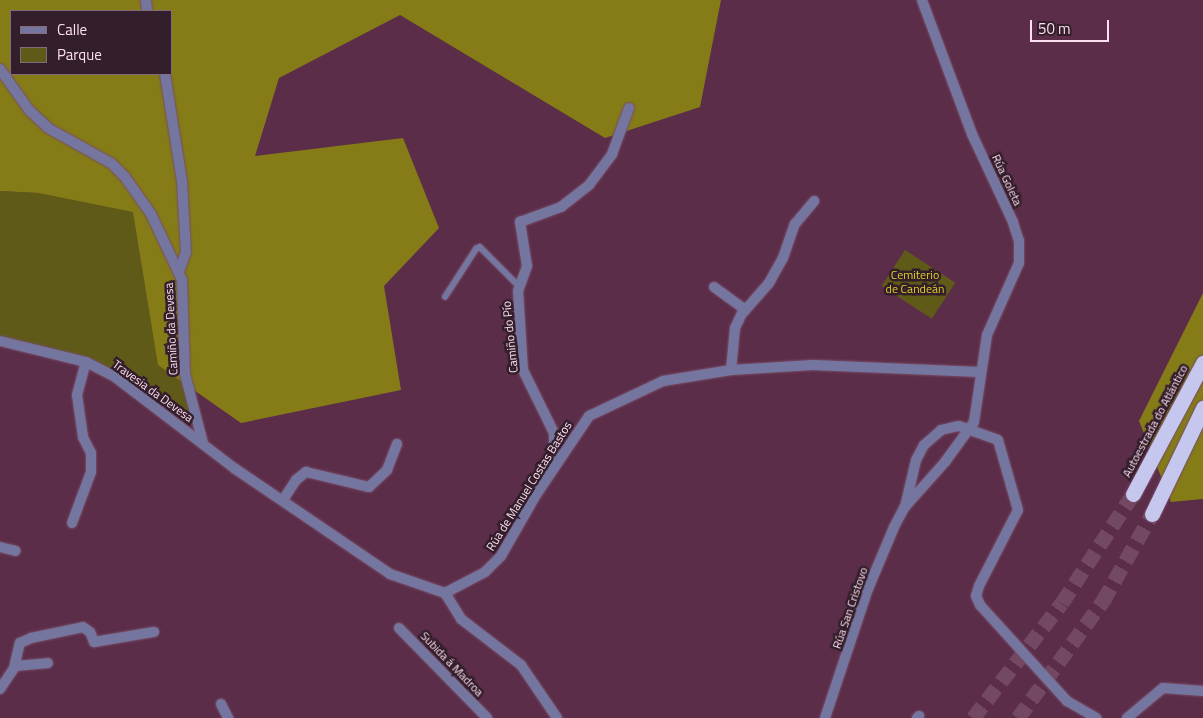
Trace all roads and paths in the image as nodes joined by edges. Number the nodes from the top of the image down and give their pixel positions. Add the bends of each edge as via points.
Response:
1 (922, 0) edge
2 (0, 69) edge
3 (166, 75) edge
4 (629, 108) dead end
5 (814, 202) dead end
6 (179, 271) junction
7 (519, 286) junction
8 (714, 287) dead end
9 (445, 297) dead end
10 (746, 310) junction
11 (0, 341) edge
12 (86, 362) junction
13 (1203, 363) edge
14 (731, 370) junction
15 (980, 372) junction
16 (1203, 408) edge
17 (969, 430) junction
18 (203, 443) junction
19 (397, 444) dead end
20 (552, 469) junction
21 (1133, 494) tunnel mouth
22 (283, 500) junction
23 (904, 508) junction
24 (1152, 514) tunnel mouth
25 (72, 523) dead end
26 (0, 547) edge
27 (16, 551) dead end
28 (445, 592) junction
29 (399, 628) dead end
30 (154, 632) dead end
31 (48, 663) dead end
32 (15, 666) junction
33 (0, 688) edge
34 (1203, 692) edge
35 (221, 704) dead end
36 (228, 718) edge
37 (487, 718) edge
38 (557, 718) edge
39 (825, 718) edge
40 (1096, 718) edge
41 (1127, 718) edge

1 - 15 street, Rúa Goleta via 972,134 1019,242 1019,263 992,321
2 - 6 street, Camiño da Devesa via 29,110 48,128 94,152 125,177 151,214
3 - 6 street via 182,180 186,252
4 - 7 street, Camiño do Pío via 612,154 589,185 561,207 520,222 527,266
5 - 10 street via 795,224 784,258 769,283
6 - 18 street, Camiño da Devesa via 183,295 185,374
7 - 9 lane, Camiño do Pío via 480,247
7 - 20 street, Camiño do Pío via 524,370 554,433
8 - 10 street
10 - 14 street via 735,328
11 - 12 street, Travesia da Devesa
12 - 18 street, Travesia da Devesa via 115,377
12 - 25 street via 77,395 83,437 91,453 91,472
13 - 21 highway, Autoestrada do Atlántico
14 - 15 street, Rúa de Manuel Costas Bastos via 813,365
14 - 20 street, Rúa de Manuel Costas Bastos via 664,381 597,410 583,423
15 - 17 street, Rúa San Cristovo via 976,415
16 - 24 highway
17 - 23 street, Rúa San Cristovo
17 - 23 street, Rúa San Cristovo via 960,426 941,430 924,445 908,484
17 - 40 street via 998,440 1018,510 976,596 980,605 1067,701
18 - 22 street
19 - 22 street via 387,470 369,486 306,472 296,480
20 - 28 street, Rúa de Manuel Costas Bastos via 496,562 485,572
22 - 28 street via 390,574
23 - 39 street, Rúa San Cristovo via 868,589
26 - 27 street
28 - 38 street via 461,619 521,665
29 - 37 street, Subida á Madroa
30 - 32 street via 94,642 90,632 83,627 31,638 20,643
31 - 32 street
32 - 33 street
34 - 41 street via 1163,688
35 - 36 street

